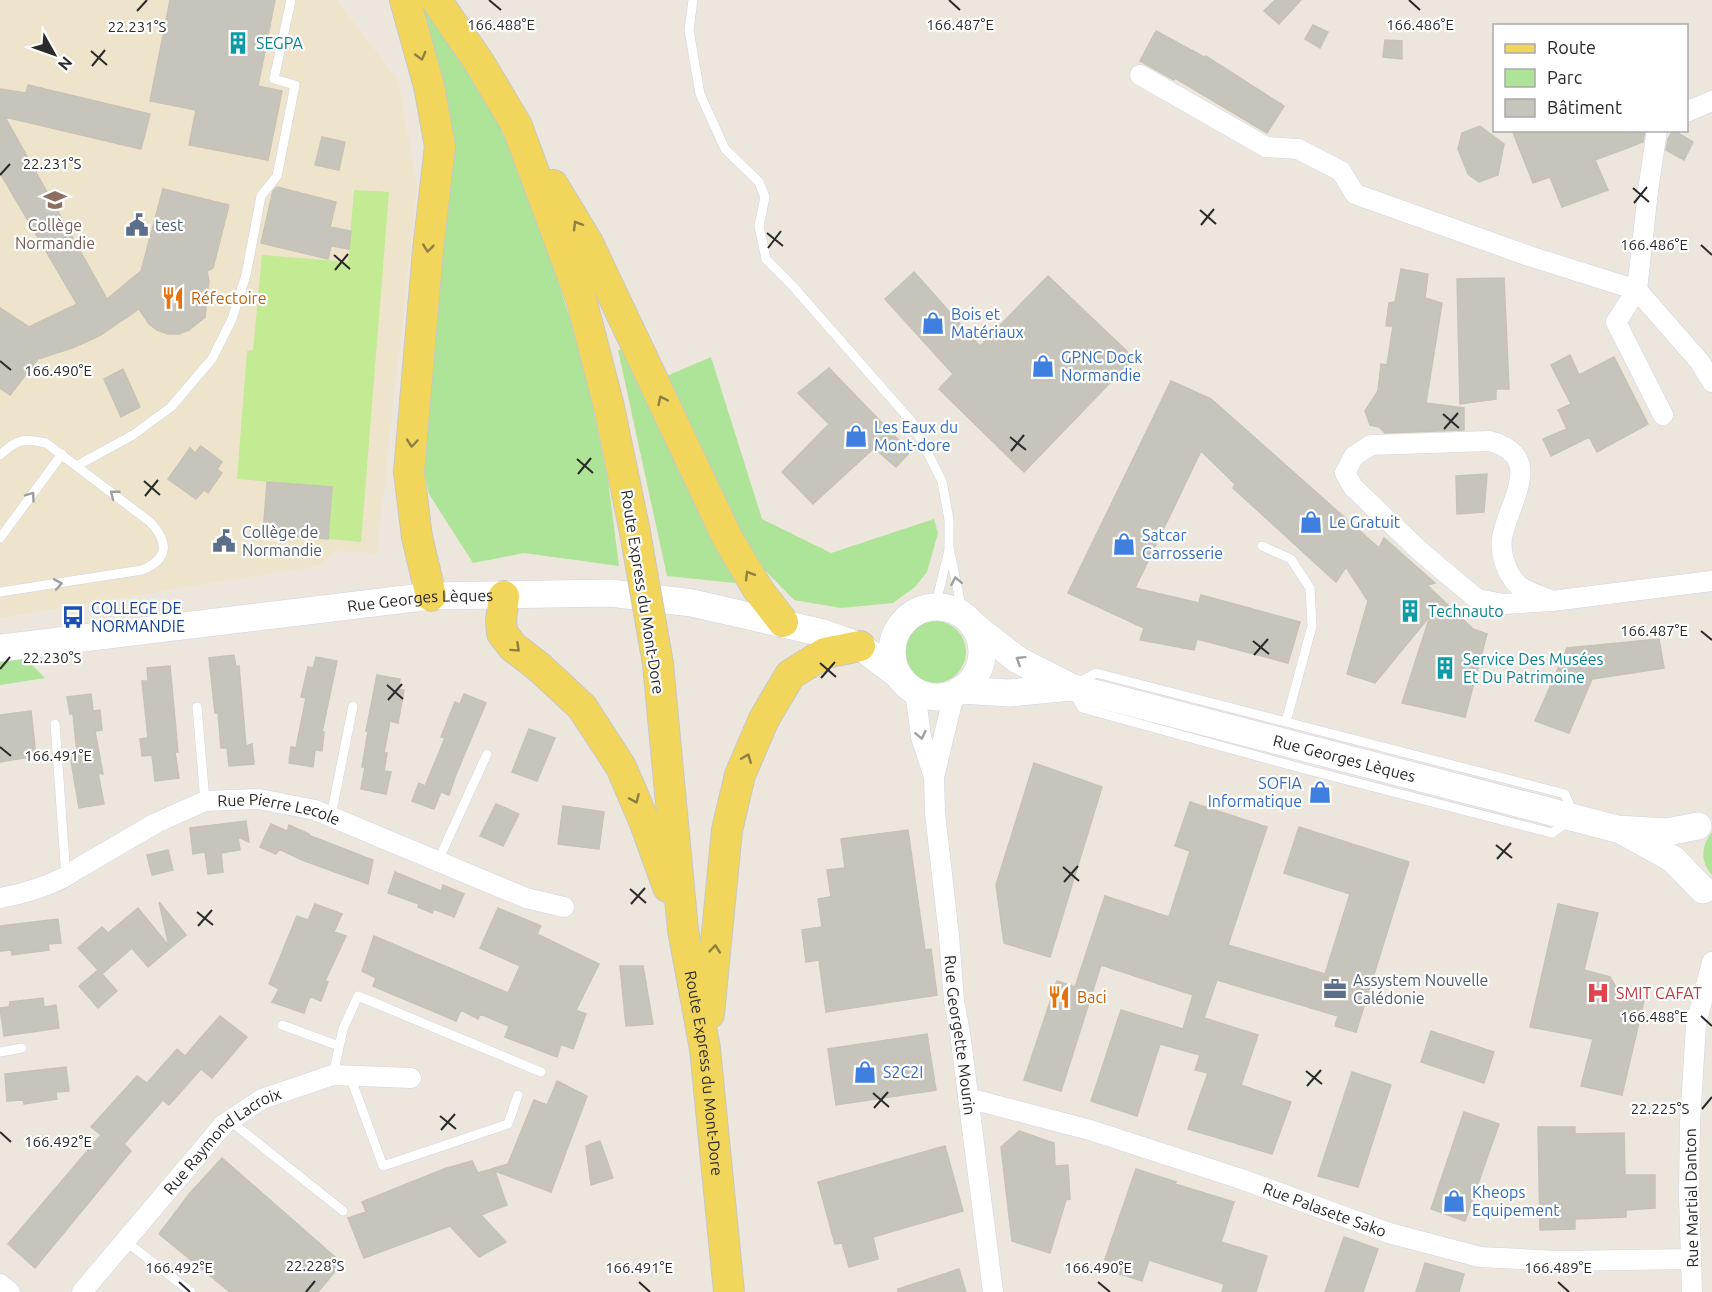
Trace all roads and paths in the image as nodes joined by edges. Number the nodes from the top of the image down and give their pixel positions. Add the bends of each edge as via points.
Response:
1 (291, 0) edge
2 (405, 0) edge
3 (436, 0) edge
4 (693, 0) edge
5 (1140, 75) dead end
6 (1712, 101) edge
7 (1688, 111) edge
8 (517, 126) junction
9 (1657, 132) edge
10 (1637, 290) junction
11 (1712, 382) edge
12 (1663, 415) dead end
13 (62, 454) junction
14 (0, 455) edge
15 (78, 465) junction
16 (0, 538) edge
17 (1262, 546) dead end
18 (949, 548) junction
19 (1712, 580) edge
20 (0, 592) edge
21 (431, 596) junction
22 (504, 596) junction
23 (1552, 601) junction
24 (935, 607) junction
25 (968, 620) junction
26 (783, 622) junction
27 (901, 624) junction
28 (823, 633) junction
29 (860, 646) junction
30 (5, 649) edge
31 (906, 683) junction
32 (1071, 687) junction
33 (957, 692) junction
34 (353, 706) dead end
35 (197, 707) dead end
36 (1286, 722) junction
37 (55, 723) dead end
38 (487, 754) dead end
39 (934, 777) junction
40 (206, 801) junction
41 (331, 816) junction
42 (1574, 817) junction
43 (1705, 820) edge
44 (1617, 829) junction
45 (438, 861) junction
46 (66, 877) junction
47 (1707, 893) edge
48 (0, 898) edge
49 (564, 907) dead end
50 (684, 930) junction
51 (1712, 962) edge
52 (282, 1025) dead end
53 (339, 1046) junction
54 (22, 1048) dead end
55 (705, 1049) junction
56 (0, 1052) edge
57 (541, 1072) dead end
58 (341, 1075) junction
59 (411, 1078) dead end
60 (518, 1095) dead end
61 (968, 1098) junction
62 (229, 1120) junction
63 (343, 1211) dead end
64 (124, 1240) junction
65 (1691, 1259) junction
66 (0, 1284) edge
67 (10, 1292) edge
68 (82, 1292) edge
69 (191, 1292) edge
70 (729, 1292) edge
71 (993, 1292) edge
72 (1692, 1292) edge

1 - 15 lane via 274,79 295,85 277,176 261,196 246,275 232,320 212,359 171,407 133,435
2 -> 21 main road via 429,86 440,146 410,472 417,537
3 - 8 main road, Route Express du Mont-Dore
4 - 18 lane via 690,30 700,94 725,149 759,182 765,197 759,226 766,259 912,422 942,481
5 - 10 street via 1266,147 1298,149 1341,171 1354,194
6 - 7 street
26 -> 8 main road via 728,539 588,243
8 - 50 main road, Route Express du Mont-Dore, bridge via 581,300 609,406 658,664
9 - 10 street
10 - 11 street via 1700,362
10 - 12 street via 1616,322
13 - 14 lane via 46,443 30,440 13,442
13 - 15 lane
16 -> 13 lane
20 -> 15 lane via 142,570 162,557 165,546 160,532
17 - 36 lane via 1292,559 1310,588 1312,626
18 - 24 lane
25 -> 18 lane
19 - 23 street
21 - 22 main road, Rue Georges Lèques
21 - 30 main road, Rue Georges Lèques
22 - 26 main road, Rue Georges Lèques via 610,593 692,603
22 -> 50 main road via 502,633 582,707 621,767
23 - 23 street via 1518,585 1503,563 1502,538 1521,471 1515,456 1502,444 1489,441 1371,445 1354,456 1345,473 1353,487 1477,599 1504,604
24 - 25 main road via 950,608
24 - 27 main road via 916,612
32 -> 25 main road, Rue Georges Lèques via 1018,660
25 - 33 main road via 980,638 982,653 971,680
26 - 28 main road, Rue Georges Lèques
27 - 28 main road, Rue Georges Lèques via 873,631
27 - 31 main road via 892,649 893,662
28 - 29 main road, Rue Georges Lèques
29 - 31 main road, Rue Georges Lèques
55 -> 29 main road via 727,830 740,775 764,719 790,675 825,653
31 - 33 main road via 934,696
31 -> 39 street, Rue Georgette Mourin
32 - 33 main road, Rue Georges Lèques via 1010,693
32 - 36 lane via 1096,673
32 - 42 main road, Rue Georges Lèques
33 - 39 street, Rue Georgette Mourin
34 - 41 lane
35 - 40 lane
36 - 42 lane via 1565,794
37 - 46 lane
38 - 45 lane
39 - 61 street, Rue Georgette Mourin via 954,1001
40 - 41 street, Rue Pierre Lecole via 259,799
40 - 46 street, Rue Pierre Lecole via 156,823
41 - 45 street, Rue Pierre Lecole
42 - 44 main road, Rue Georges Lèques
43 - 44 main road, Rue Georges Lèques via 1667,832
43 - 47 main road via 1689,841 1687,859 1692,876
44 - 47 main road, Rue Georges Lèques via 1673,859
45 - 49 street, Rue Pierre Lecole via 526,898
46 - 48 street, Rue Pierre Lecole
50 - 55 main road, Route Express du Mont-Dore
51 - 65 street, Rue Martial Danton via 1696,1024 1690,1123
52 - 53 lane
53 - 57 lane via 358,996
53 - 58 lane
54 - 56 lane
55 - 70 main road, Route Express du Mont-Dore
58 - 59 street, Rue Raymond Lacroix
58 - 60 lane via 383,1166 508,1124
58 - 62 street, Rue Raymond Lacroix via 262,1099
61 - 65 street, Rue Palasete Sako via 1090,1130 1389,1233 1480,1257 1558,1261
61 - 71 street, Rue Georgette Mourin
62 - 63 lane
62 - 64 street, Rue Raymond Lacroix
64 - 68 street, Rue Raymond Lacroix
64 - 69 lane
65 - 72 street, Rue Martial Danton
66 - 67 street

